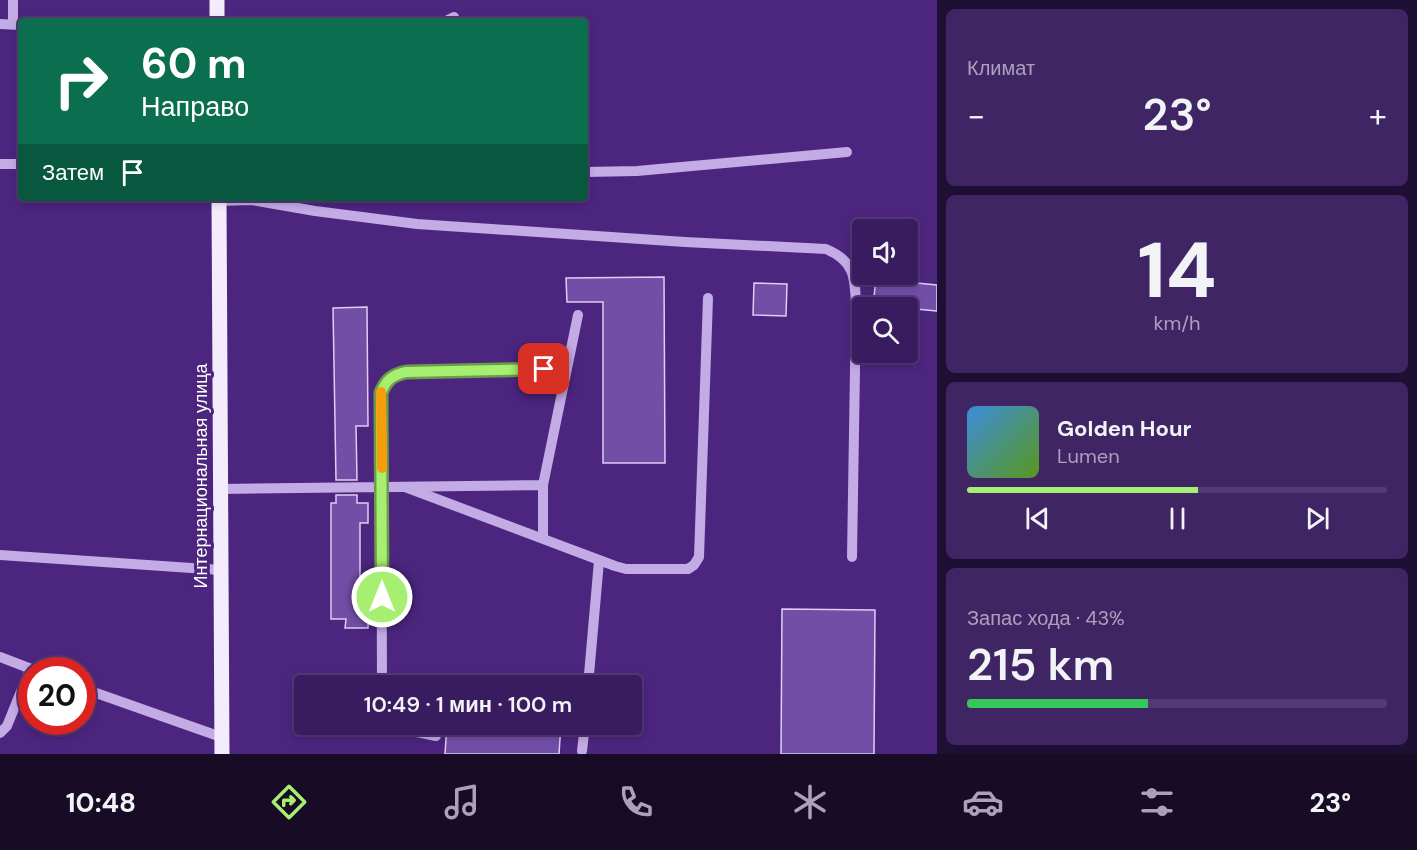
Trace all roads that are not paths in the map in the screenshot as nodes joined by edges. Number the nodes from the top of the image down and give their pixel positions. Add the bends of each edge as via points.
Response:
1 (13, 0) edge
2 (217, 0) edge
3 (217, 18) edge
4 (0, 24) edge
5 (17, 25) edge
6 (847, 152) dead end
7 (0, 164) edge
8 (18, 164) edge
9 (588, 172) edge
10 (219, 201) edge
11 (263, 201) edge
12 (708, 298) dead end
13 (578, 315) dead end
14 (567, 369) junction
15 (543, 485) junction
16 (382, 487) junction
17 (405, 487) junction
18 (220, 489) junction
19 (543, 539) junction
20 (0, 555) edge
21 (852, 556) dead end
22 (599, 561) junction
23 (221, 570) junction
24 (0, 657) edge
25 (18, 664) edge
26 (382, 675) edge
27 (589, 675) edge
28 (96, 693) edge
29 (18, 700) edge
30 (0, 733) edge
31 (431, 735) edge
32 (584, 735) edge
33 (436, 736) dead end
34 (222, 737) junction
35 (582, 750) dead end
36 (222, 754) edge

1 - 5 lane
2 - 3 main road
4 - 5 lane
6 - 9 lane
7 - 8 lane
10 - 18 main road, Интернациональная улица
11 - 21 lane via 417,224 826,249 839,255 851,267 856,306
12 - 22 lane via 699,557 688,569 626,569
13 - 14 lane
14 - 15 lane
14 - 16 lane via 395,374 381,393
15 - 17 lane
15 - 19 lane
16 - 17 lane
16 - 18 lane
16 - 26 lane
17 - 19 lane
18 - 23 main road, Интернациональная улица
19 - 22 lane
20 - 23 lane
22 - 27 lane
23 - 34 main road, Интернациональная улица
24 - 25 lane
28 - 34 lane
29 - 30 lane
31 - 33 lane
32 - 35 lane
34 - 36 main road, Интернациональная улица

